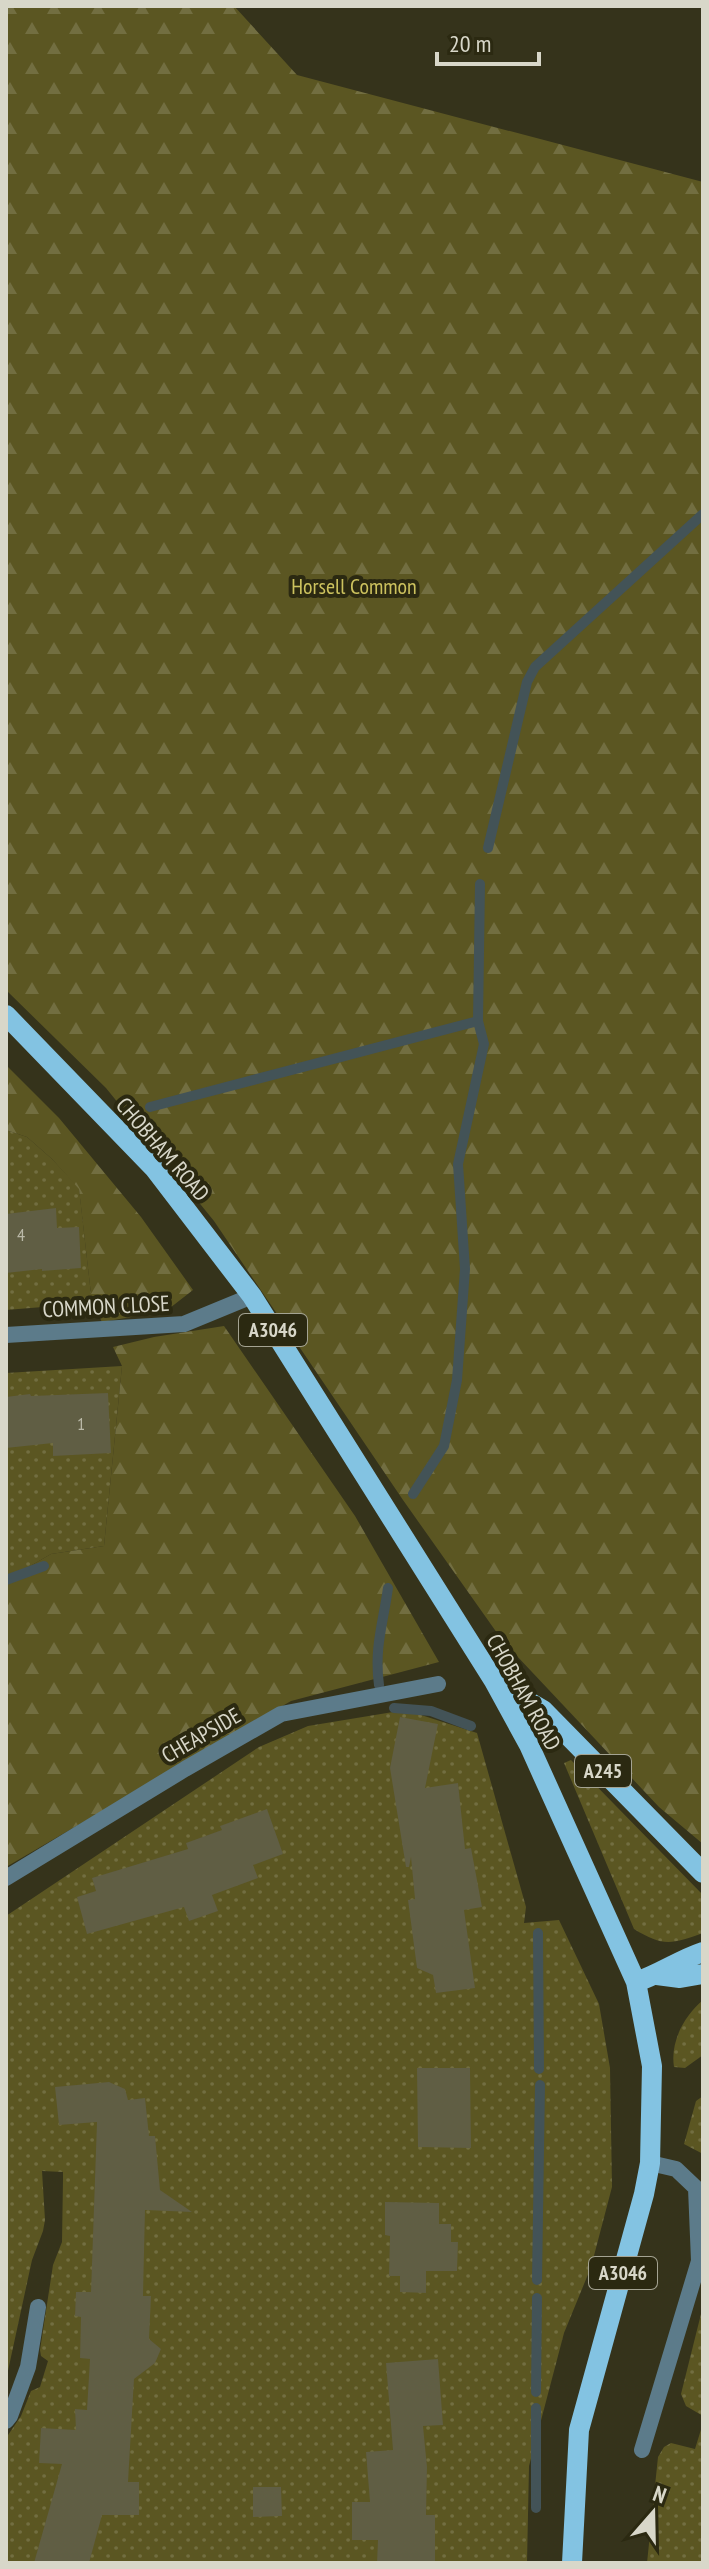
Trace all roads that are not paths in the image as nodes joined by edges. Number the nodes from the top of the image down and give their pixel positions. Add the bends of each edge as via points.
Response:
1 (6, 1015) edge
2 (252, 1296) junction
3 (6, 1335) edge
4 (494, 1681) junction
5 (438, 1684) dead end
6 (703, 1873) edge
7 (6, 1878) edge
8 (703, 1952) edge
9 (703, 1974) edge
10 (657, 1975) junction
11 (636, 1982) junction
12 (650, 2163) junction
13 (38, 2307) dead end
14 (6, 2421) edge
15 (642, 2450) dead end
16 (572, 2563) edge

1 - 2 main road, CHOBHAM ROAD / A3046 via 154,1168
2 - 3 street, COMMON CLOSE via 184,1324
2 - 4 main road, CHOBHAM ROAD / A3046
4 - 6 main road, A245 via 543,1710
4 - 11 main road, CHOBHAM ROAD / A3046 via 529,1745
5 - 7 street, CHEAPSIDE via 281,1714
8 - 10 main road via 680,1959
9 - 10 main road
10 - 11 main road
11 - 12 main road, CHOBHAM ROAD / A3046 via 652,2066
12 - 15 street via 676,2169 696,2188 699,2261
12 - 16 main road, CHOBHAM ROAD / A3046 via 579,2430
13 - 14 street via 28,2367

